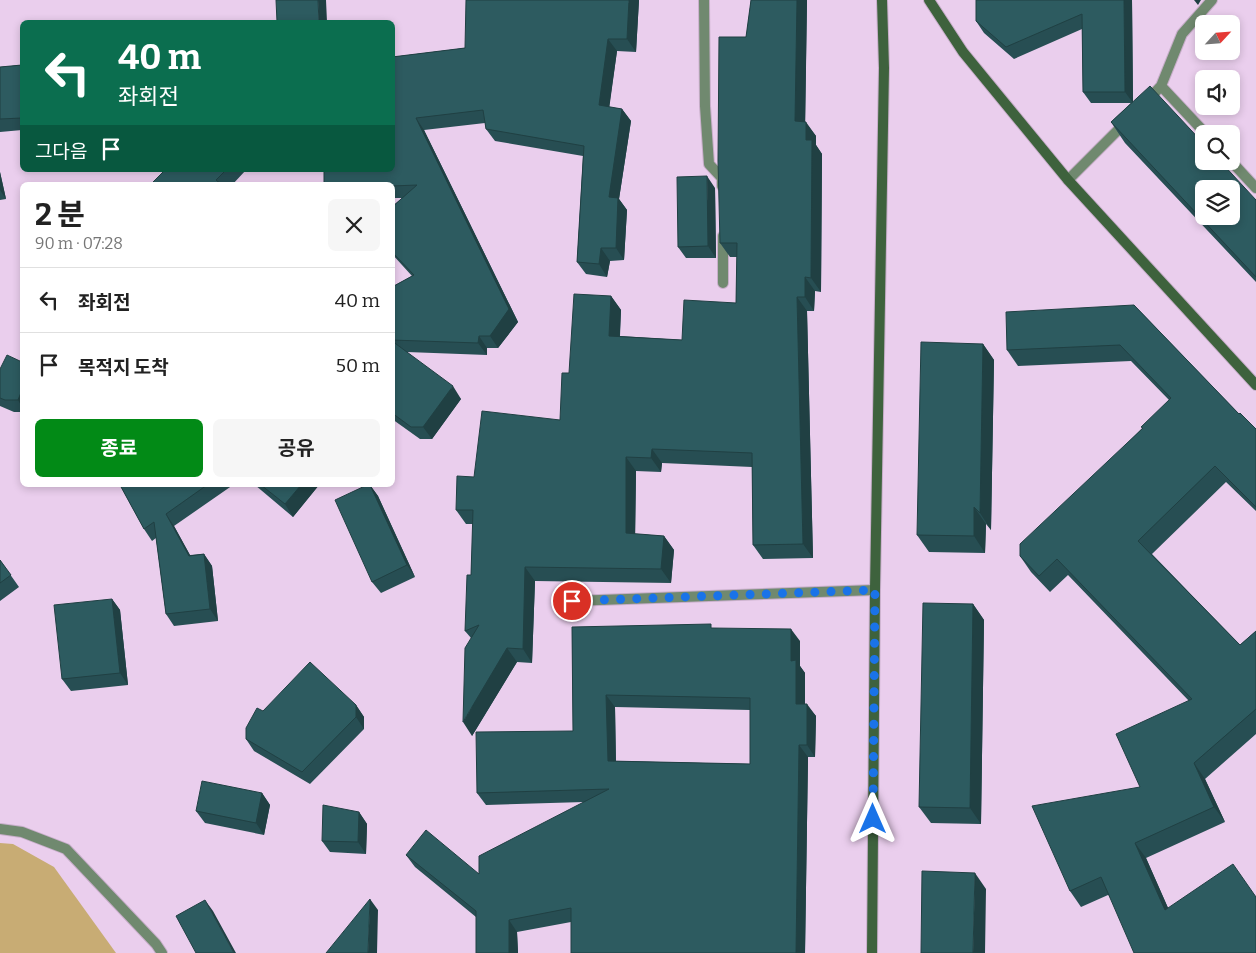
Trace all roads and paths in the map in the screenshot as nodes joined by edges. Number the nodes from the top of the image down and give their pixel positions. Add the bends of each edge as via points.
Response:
1 (704, 0) edge
2 (882, 0) edge
3 (928, 0) edge
4 (1212, 0) edge
5 (1161, 86) junction
6 (1198, 125) edge
7 (1239, 170) edge
8 (1068, 180) junction
9 (1256, 188) edge
10 (722, 197) edge
11 (723, 226) edge
12 (723, 283) dead end
13 (1256, 385) edge
14 (875, 590) junction
15 (572, 601) dead end
16 (0, 829) edge
17 (162, 953) edge
18 (872, 953) edge

1 - 10 street via 709,164 722,178
2 - 14 street via 884,68
3 - 8 street via 962,52
4 - 5 street via 1182,34
5 - 6 street
5 - 8 street
7 - 9 street
8 - 13 street
11 - 12 street
14 - 15 street
14 - 18 street
16 - 17 street via 22,832 66,849

